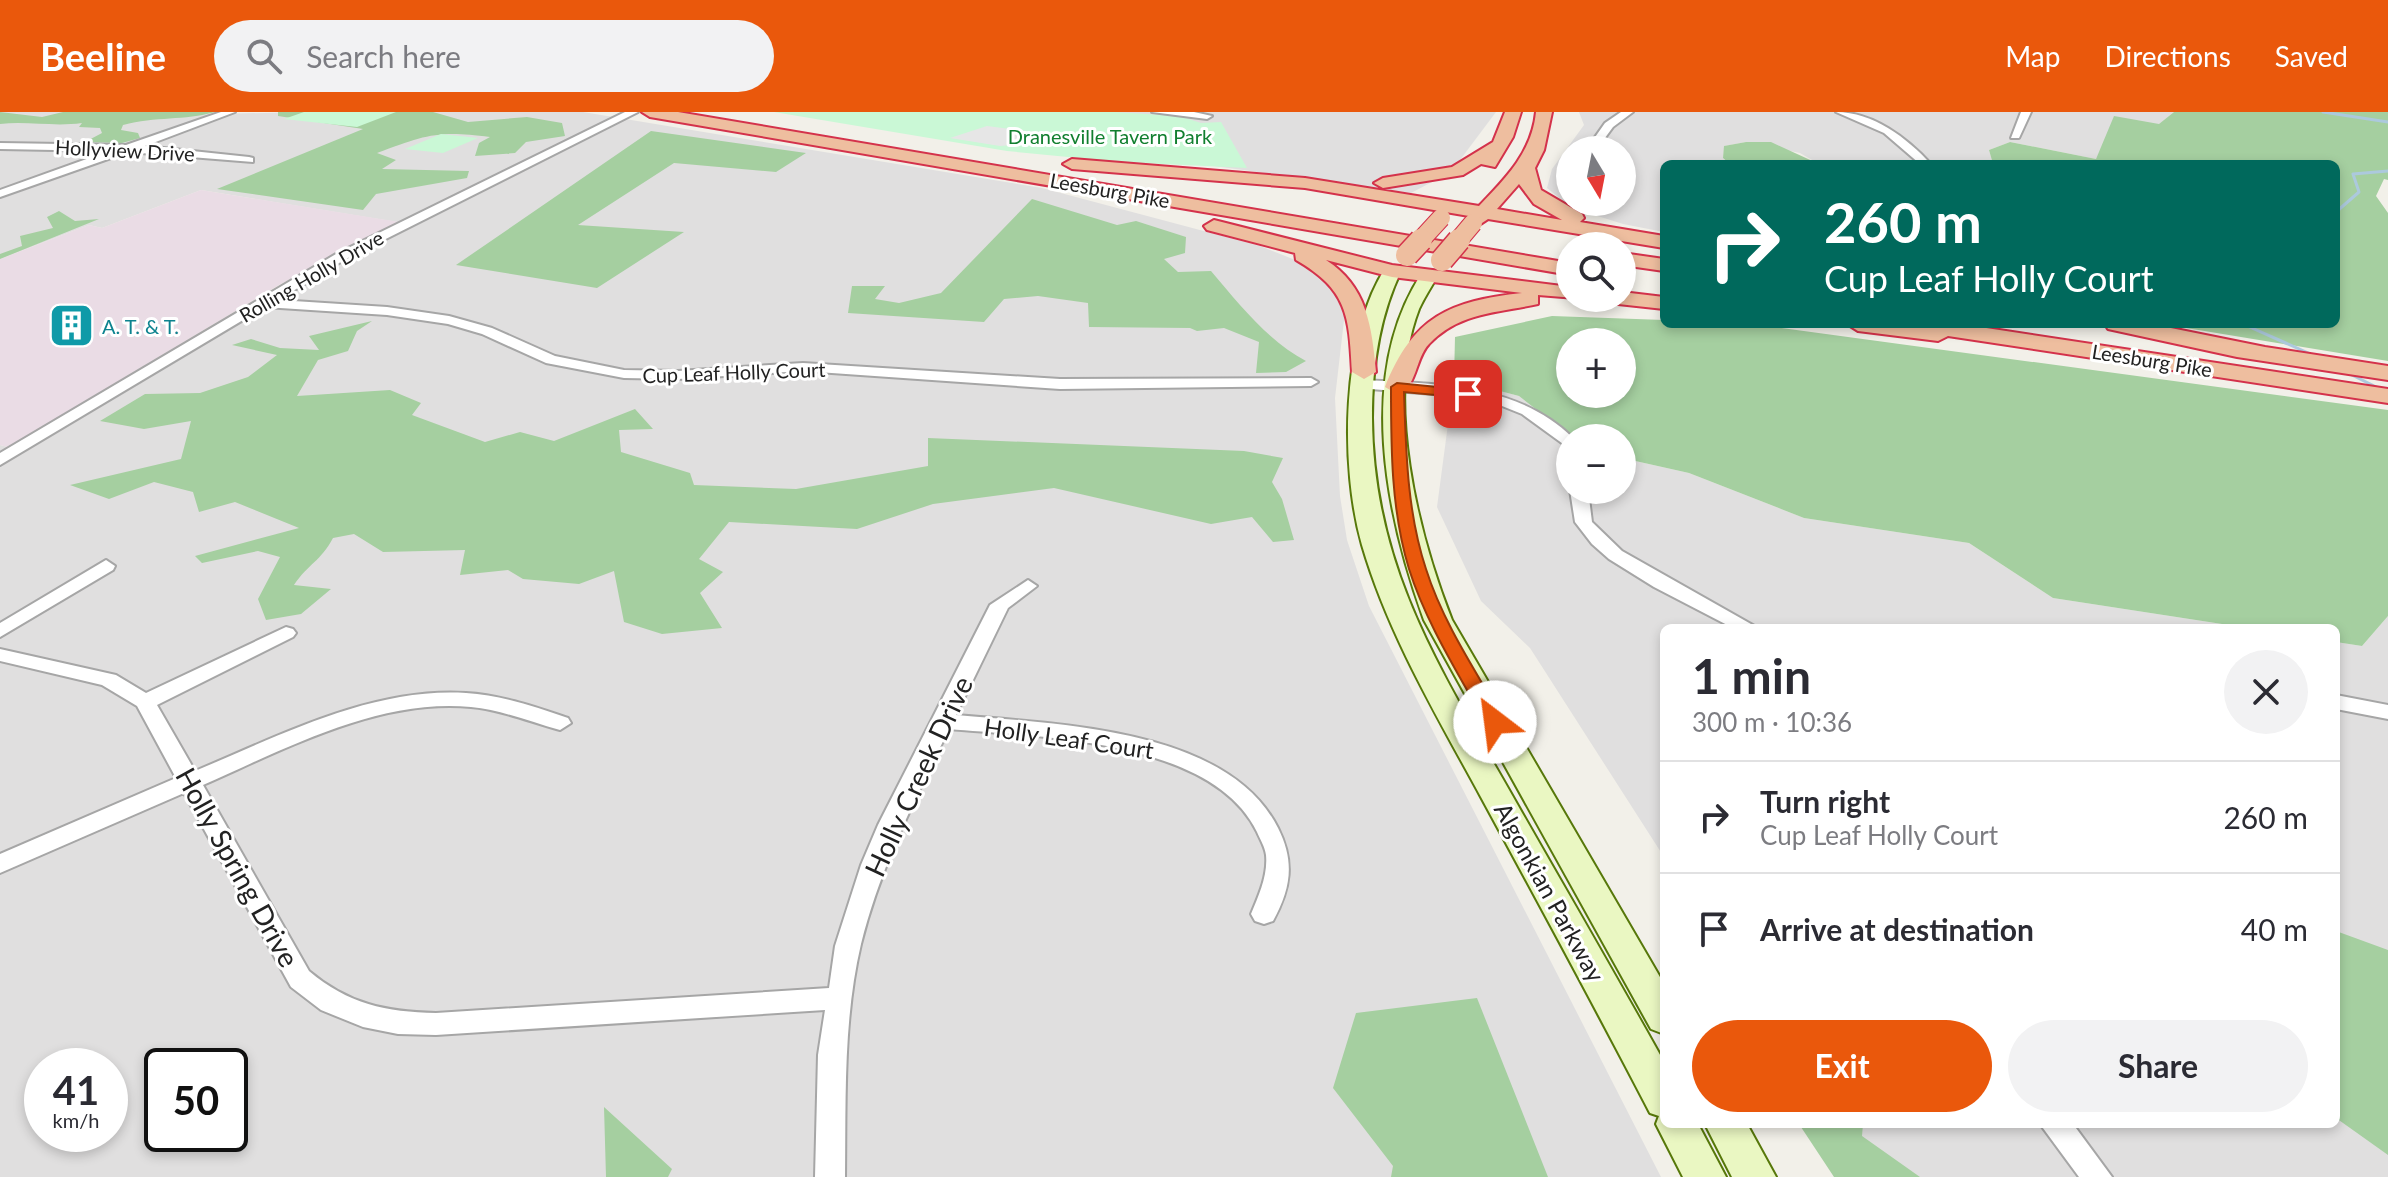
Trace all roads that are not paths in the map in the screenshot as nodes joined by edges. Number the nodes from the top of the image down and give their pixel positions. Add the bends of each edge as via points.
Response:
1 (230, 112) edge
2 (633, 112) edge
3 (650, 112) edge
4 (725, 112) edge
5 (1157, 112) edge
6 (1513, 112) edge
7 (1544, 112) edge
8 (1628, 112) edge
9 (1841, 112) edge
10 (2026, 112) edge
11 (1207, 116) dead end
12 (1601, 136) edge
13 (2015, 136) dead end
14 (0, 146) edge
15 (1499, 146) junction
16 (126, 148) junction
17 (1536, 150) junction
18 (966, 152) junction
19 (249, 160) dead end
20 (1921, 160) edge
21 (1005, 173) junction
22 (1305, 183) junction
23 (0, 194) edge
24 (1446, 212) junction
25 (1478, 217) junction
26 (1256, 238) junction
27 (1660, 240) edge
28 (1660, 240) edge
29 (1556, 249) edge
30 (1636, 261) edge
31 (1660, 264) edge
32 (1556, 267) edge
33 (1392, 271) junction
34 (1428, 277) junction
35 (1636, 279) edge
36 (1660, 283) edge
37 (1556, 293) edge
38 (1556, 297) edge
39 (1636, 300) edge
40 (262, 303) junction
41 (1660, 303) edge
42 (1888, 328) edge
43 (1942, 328) edge
44 (2086, 328) edge
45 (2136, 328) edge
46 (2298, 360) junction
47 (2388, 373) edge
48 (2262, 377) junction
49 (1363, 378) junction
50 (1311, 382) dead end
51 (1397, 387) junction
52 (2388, 396) edge
53 (1556, 432) edge
54 (0, 460) edge
55 (1578, 504) edge
56 (106, 566) dead end
57 (1028, 586) dead end
58 (1741, 624) edge
59 (0, 631) edge
60 (286, 633) dead end
61 (0, 655) edge
62 (145, 702) junction
63 (2340, 703) edge
64 (2388, 712) edge
65 (944, 721) junction
66 (560, 723) dead end
67 (190, 782) junction
68 (0, 864) edge
69 (1264, 914) dead end
70 (838, 998) junction
71 (1660, 1011) edge
72 (1660, 1093) edge
73 (1678, 1128) edge
74 (1727, 1128) edge
75 (2058, 1128) edge
76 (830, 1177) edge
77 (1705, 1177) edge
78 (1755, 1177) edge
79 (2097, 1177) edge

1 - 16 street
2 - 40 street, Rolling Holly Drive via 373,239
3 - 21 highway, Leesburg Pike
4 - 18 highway, Leesburg Pike
5 - 11 street
6 - 15 highway
7 - 17 highway
8 - 12 street
9 - 20 street via 1888,131
10 - 13 street
14 - 16 street, Hollyview Drive
15 - 22 highway via 1467,168 1432,178
15 - 24 highway
16 - 19 street, Hollyview Drive
16 - 23 street
17 - 25 highway
17 - 27 highway via 1525,174 1540,200 1594,224
18 - 22 highway
18 - 29 highway, Leesburg Pike
21 - 26 highway
21 - 32 highway, Leesburg Pike
22 - 24 highway
24 - 25 highway
24 - 33 highway, bridge
25 - 28 highway
25 - 34 highway, bridge
26 - 33 highway
26 - 49 highway via 1313,261 1349,289 1359,310
30 - 31 highway
33 - 34 highway
33 - 49 main road, Algonkian Parkway via 1376,300
34 - 37 highway
34 - 51 main road, Algonkian Parkway via 1403,326
35 - 36 highway
38 - 51 highway via 1491,305 1439,324 1418,342
39 - 41 highway
40 - 50 street, Cup Leaf Holly Court via 449,320 551,360 624,374 803,367 1060,384
40 - 54 street, Rolling Holly Drive
42 - 48 highway
43 - 48 highway, Leesburg Pike
44 - 46 highway, Leesburg Pike
45 - 46 highway
46 - 47 highway, Leesburg Pike
48 - 52 highway, Leesburg Pike
49 - 51 street
49 - 72 main road, Algonkian Parkway via 1369,523 1403,618
51 - 53 street via 1507,404
51 - 71 main road, Algonkian Parkway via 1404,510 1426,593
55 - 58 street via 1586,526 1611,552
56 - 59 street
57 - 65 street, Holly Creek Drive via 1000,605
60 - 62 street
61 - 62 street, Holly Spring Drive via 109,680
62 - 67 street, Holly Spring Drive
63 - 64 street
65 - 69 street, Holly Leaf Court via 1114,741 1191,761 1229,785 1258,813 1277,850 1276,878
65 - 70 street, Holly Creek Drive via 873,865
66 - 67 street via 482,701 398,705 329,724
67 - 68 street
67 - 70 street, Holly Spring Drive via 300,979 339,1009 374,1021 436,1024
70 - 76 street, Holly Creek Drive
73 - 77 main road
74 - 78 main road
75 - 79 street

